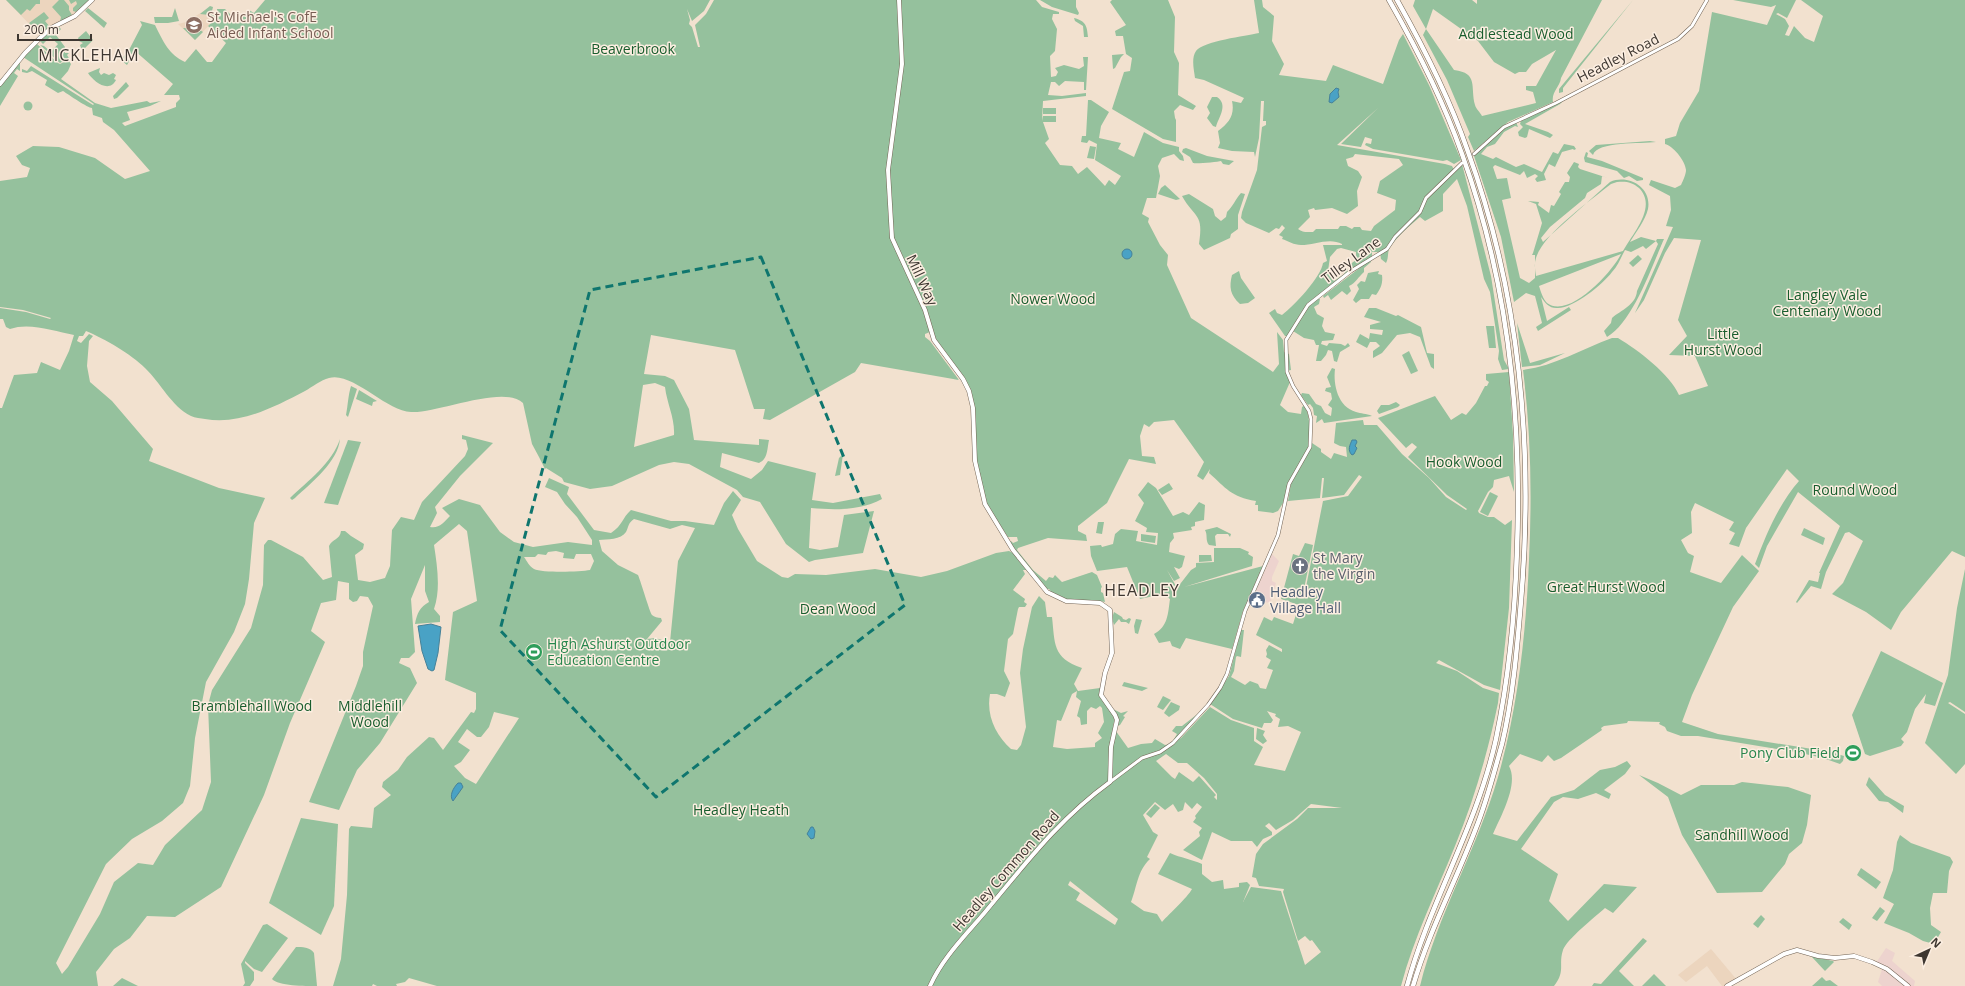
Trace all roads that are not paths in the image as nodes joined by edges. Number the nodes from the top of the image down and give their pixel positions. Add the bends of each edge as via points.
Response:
1 (92, 0) edge
2 (1389, 0) edge
3 (1397, 0) edge
4 (1707, 0) edge
5 (899, 2) edge
6 (0, 84) edge
7 (1474, 154) dead end
8 (1462, 163) dead end
9 (1110, 782) junction
10 (930, 986) edge
11 (1406, 986) edge
12 (1413, 986) edge
13 (1727, 986) edge
14 (1908, 986) edge

1 - 6 main road via 75,16 51,28 40,38
2 - 11 highway via 1413,43 1452,127 1490,242 1510,352 1516,405 1519,512 1514,610 1496,740 1470,825 1430,916
3 - 12 highway via 1434,70 1460,130 1478,178 1496,240 1507,291 1520,378 1525,503 1524,565 1518,633 1502,741 1488,795 1437,917
4 - 7 street, Headley Road via 1692,26 1678,39 1504,127
5 - 9 main road, Mill Way via 902,64 888,170 892,238 925,310 934,340 969,391 973,408 974,461 985,504 1011,547 1051,595 1066,601 1100,603 1110,610 1112,653 1101,695 1117,720 1111,747
8 - 9 street, Tilley Lane via 1426,198 1420,212 1395,237 1387,249 1351,272 1308,305 1286,340 1287,372 1309,411 1310,447 1289,484 1278,535 1245,611 1227,673 1220,688 1197,717 1167,747 1142,758
9 - 10 main road, Headley Common Road via 1075,809 1040,846 950,954
13 - 14 main road via 1793,950 1837,958 1854,956 1887,969

